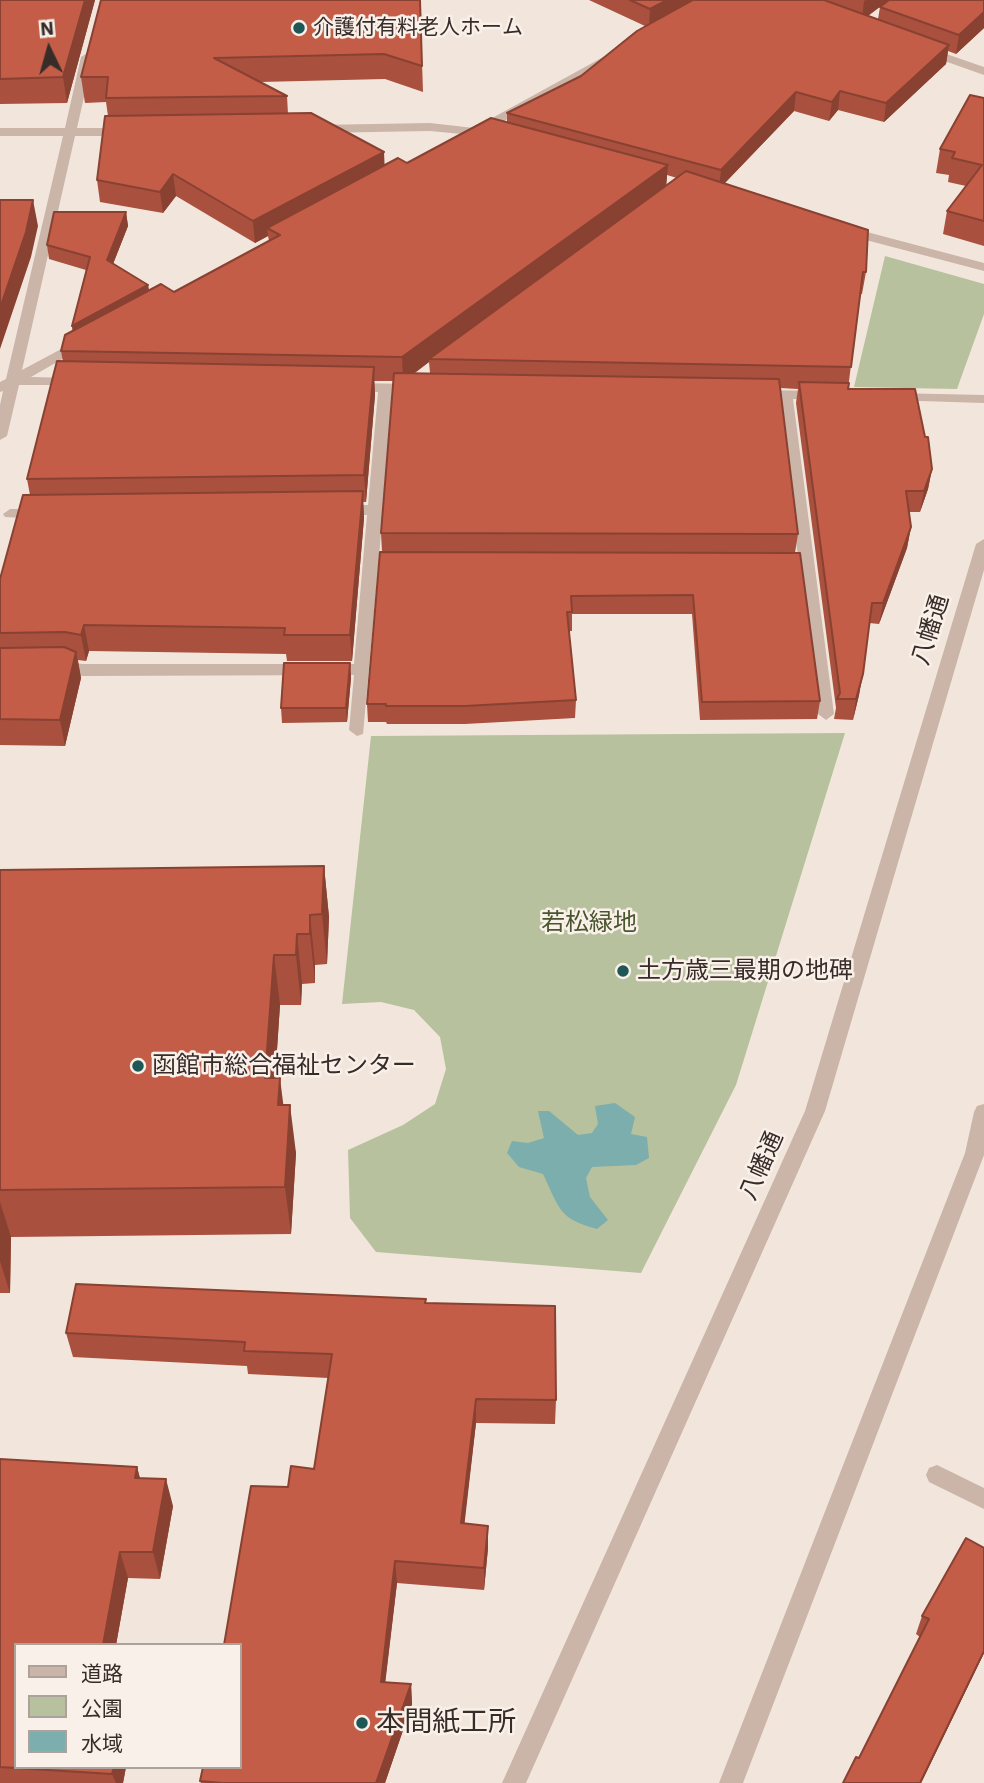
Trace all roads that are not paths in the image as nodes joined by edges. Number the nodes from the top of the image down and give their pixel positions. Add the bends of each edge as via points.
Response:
1 (92, 40) edge
2 (911, 45) edge
3 (619, 52) edge
4 (984, 71) edge
5 (304, 129) edge
6 (478, 131) junction
7 (0, 132) edge
8 (137, 132) edge
9 (68, 133) junction
10 (505, 139) edge
11 (453, 144) edge
12 (839, 229) edge
13 (984, 267) edge
14 (99, 335) edge
15 (13, 381) junction
16 (82, 382) edge
17 (416, 385) edge
18 (330, 387) edge
19 (385, 387) junction
20 (0, 388) edge
21 (743, 394) edge
22 (785, 395) junction
23 (838, 396) edge
24 (878, 396) edge
25 (984, 399) edge
26 (0, 436) edge
27 (374, 510) junction
28 (320, 511) edge
29 (10, 514) dead end
30 (50, 514) edge
31 (984, 544) edge
32 (370, 563) junction
33 (425, 563) edge
34 (47, 666) edge
35 (362, 669) junction
36 (826, 714) dead end
37 (357, 730) dead end
38 (984, 1112) edge
39 (937, 1475) dead end
40 (984, 1499) edge
41 (514, 1783) edge
42 (731, 1783) edge

1 - 9 street
2 - 4 street
3 - 6 street
5 - 6 street
6 - 10 street
6 - 11 street
7 - 9 street
8 - 9 street
9 - 15 street
12 - 13 street
14 - 15 street
15 - 16 street
15 - 20 street
15 - 26 street
17 - 19 street
18 - 19 street
19 - 27 street
21 - 22 street
22 - 23 street
22 - 36 street via 799,564
24 - 25 street
27 - 28 street
27 - 32 street
29 - 30 street
31 - 41 street, 八幡通 via 815,1111
32 - 33 street
32 - 35 street
34 - 35 street via 83,670
35 - 37 street
38 - 42 street via 975,1153
39 - 40 street

